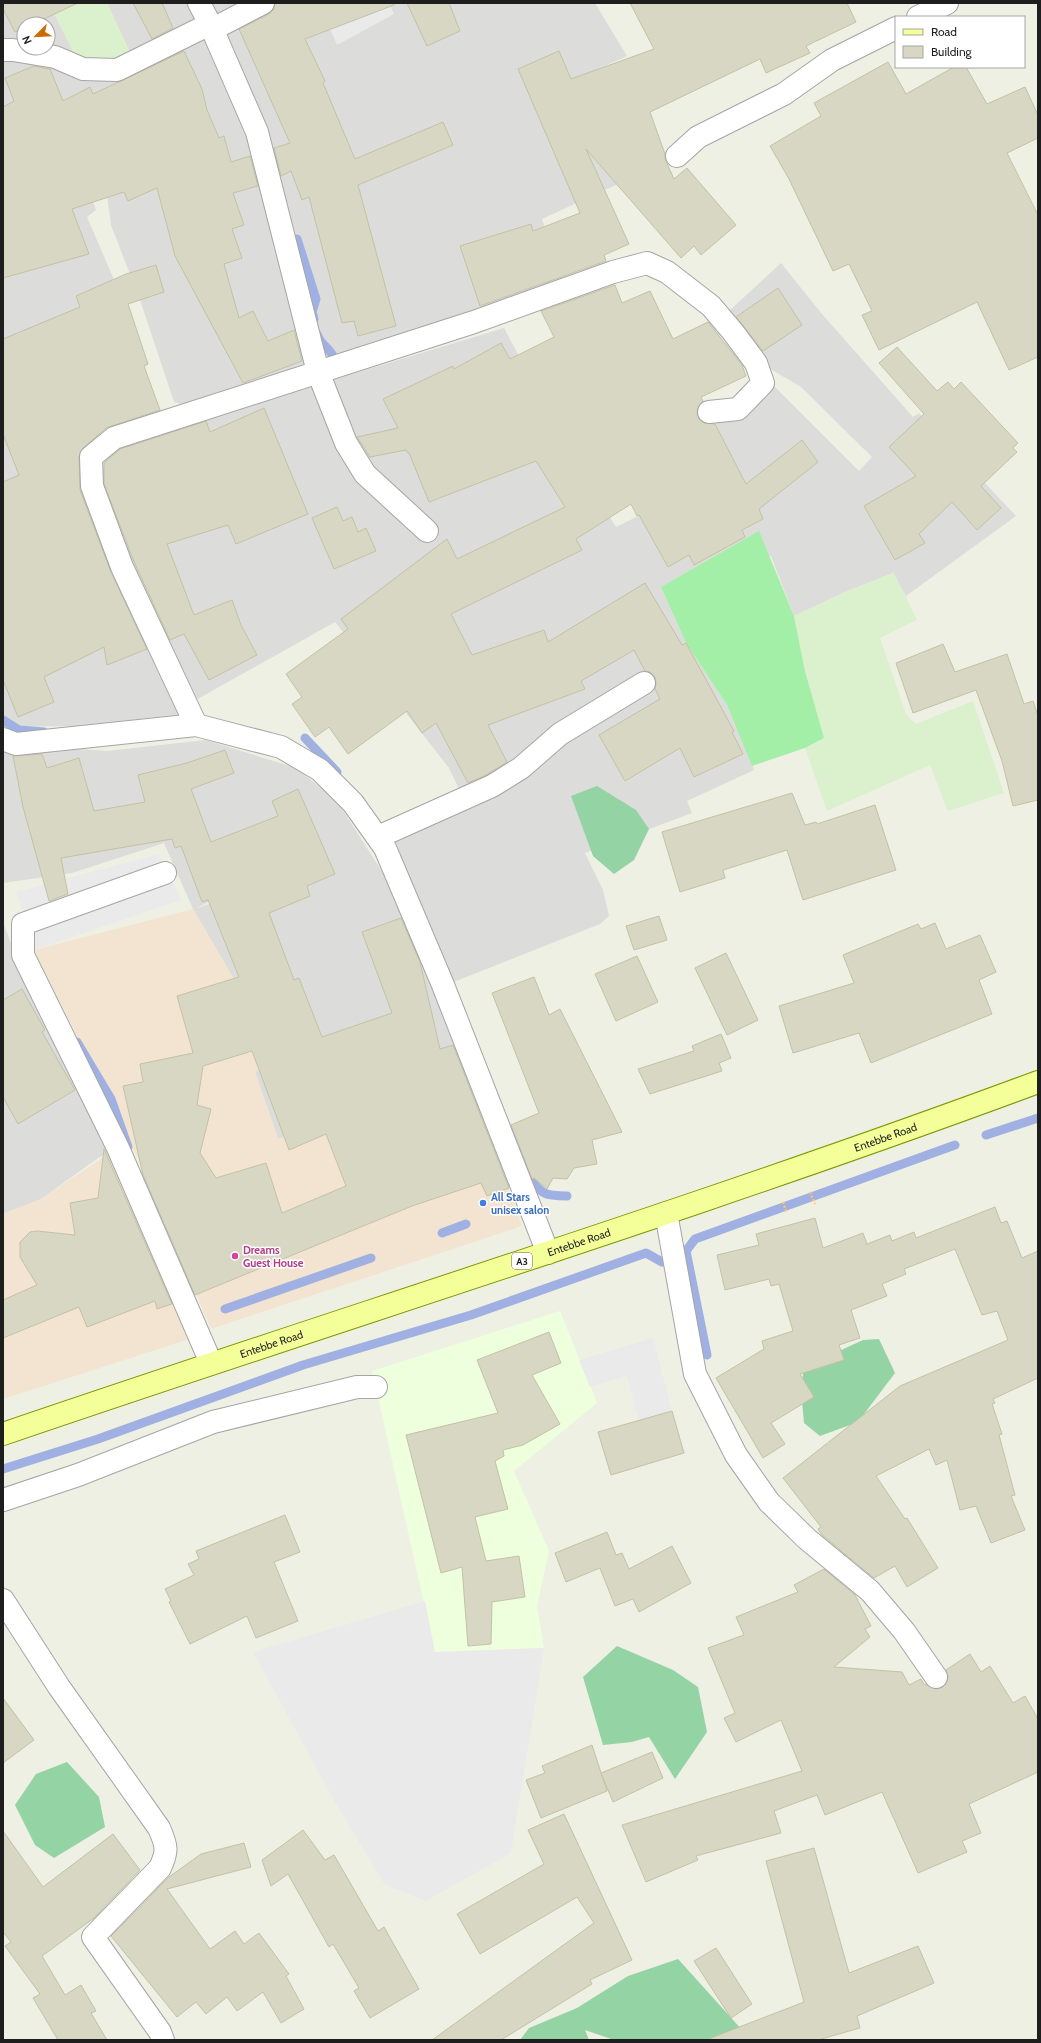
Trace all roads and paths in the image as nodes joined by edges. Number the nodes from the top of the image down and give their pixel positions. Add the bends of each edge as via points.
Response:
1 (199, 3) edge
2 (263, 3) edge
3 (947, 3) edge
4 (920, 16) edge
5 (211, 27) junction
6 (895, 28) edge
7 (3, 50) edge
8 (677, 156) dead end
9 (318, 372) junction
10 (709, 412) dead end
11 (427, 531) dead end
12 (644, 683) dead end
13 (196, 726) junction
14 (3, 739) edge
15 (378, 837) junction
16 (165, 873) dead end
17 (1038, 1082) edge
18 (809, 1189) dead end
19 (782, 1198) dead end
20 (815, 1204) dead end
21 (666, 1213) junction
22 (787, 1213) dead end
23 (548, 1253) junction
24 (211, 1363) junction
25 (376, 1387) dead end
26 (3, 1434) edge
27 (3, 1500) edge
28 (3, 1600) edge
29 (936, 1677) dead end
30 (163, 2040) edge

1 - 5 street
2 - 5 street
3 - 4 street
5 - 7 street via 118,70 82,69 54,57
5 - 9 street via 257,132
6 - 8 street via 832,60 784,94 698,137
9 - 10 street via 474,322 613,272 647,263 667,272 711,306 756,363 763,383 738,409
9 - 11 street via 346,443 365,474
9 - 13 street via 114,438 91,457 92,486 122,566
12 - 15 street via 560,734 521,768 492,786
13 - 14 street via 16,744
13 - 15 street via 281,747 320,770 354,803
15 - 23 street via 443,984
16 - 24 street via 23,924 23,955 118,1148
17 - 21 main road, Entebbe Road / A3
18 - 20 path
19 - 22 path
21 - 23 main road, Entebbe Road / A3
21 - 29 street via 694,1374 736,1455 769,1502 807,1539 870,1591 904,1631
23 - 24 main road, Entebbe Road / A3
24 - 26 main road, Entebbe Road / A3
25 - 27 street via 357,1387 213,1422 78,1475
28 - 30 street via 59,1688 159,1828 165,1843 166,1854 160,1868 93,1937 160,2032

